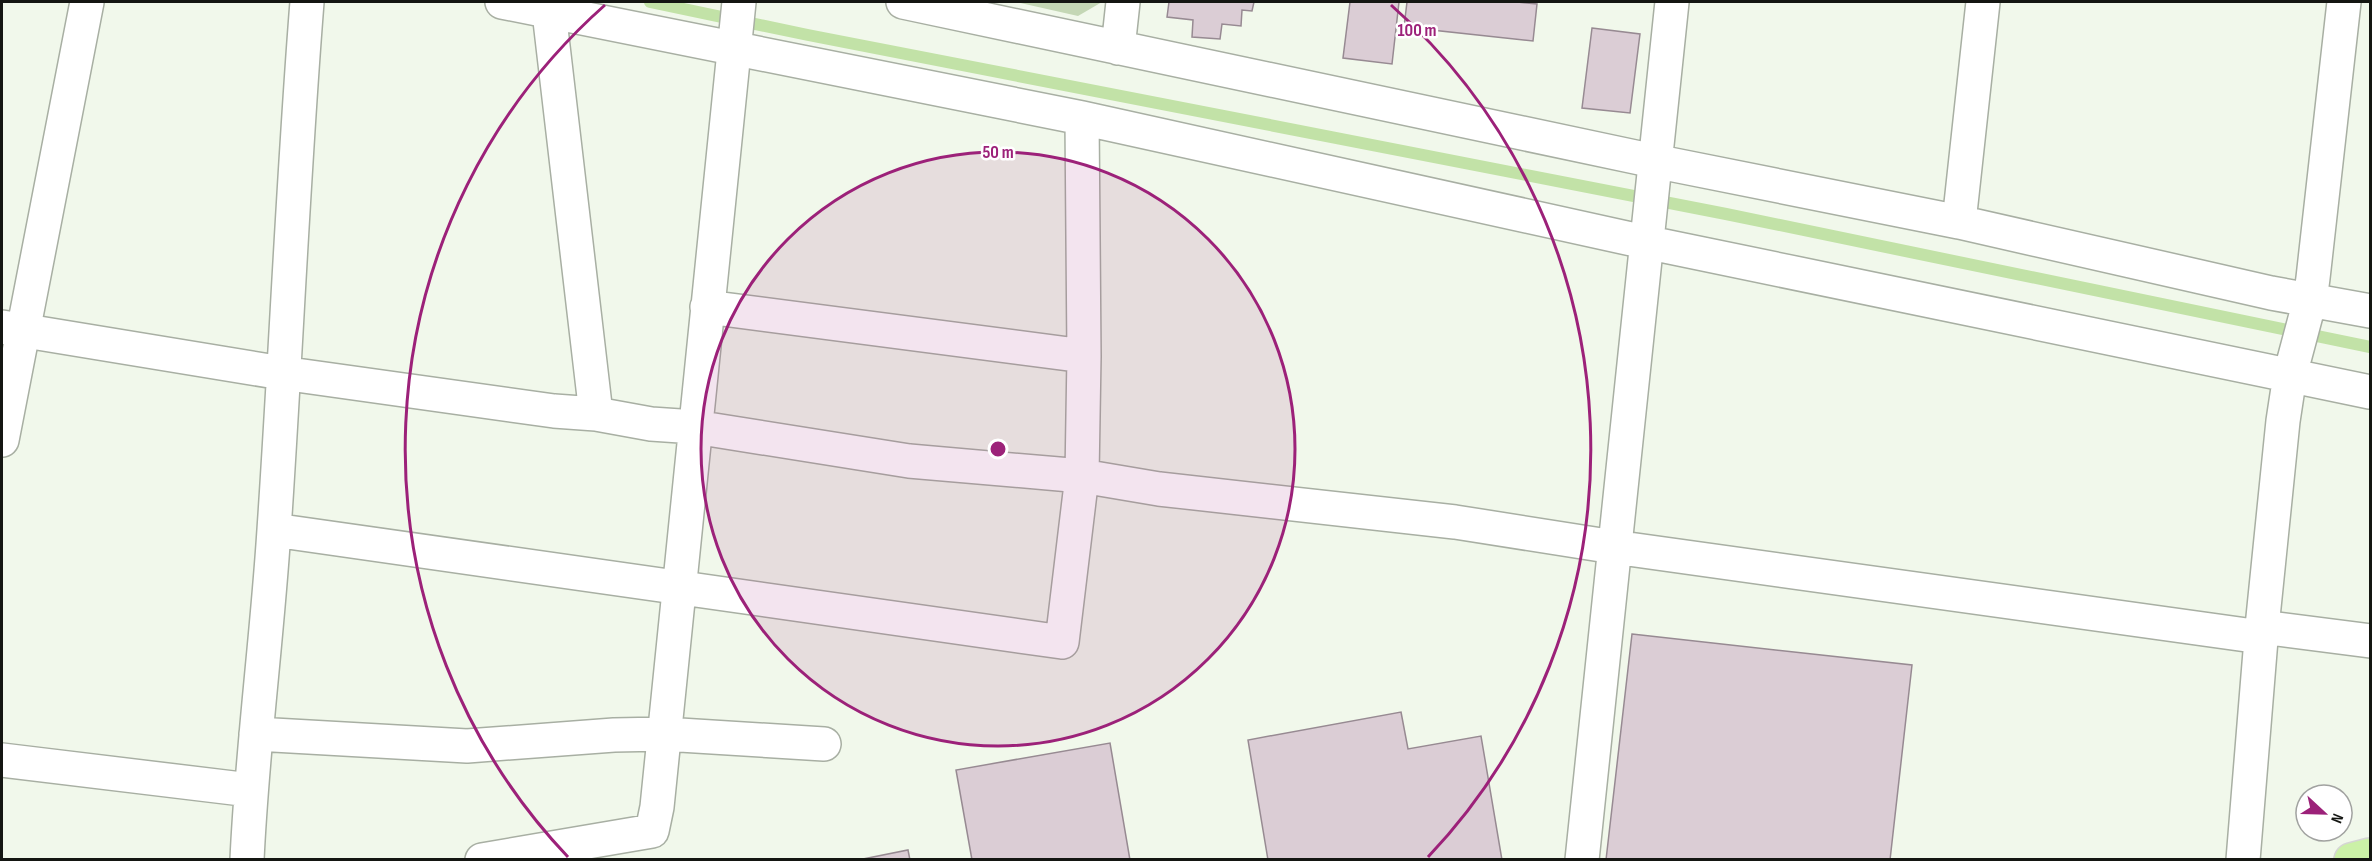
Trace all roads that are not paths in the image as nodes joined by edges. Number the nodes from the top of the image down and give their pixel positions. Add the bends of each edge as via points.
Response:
1 (87, 2) edge
2 (307, 2) edge
3 (502, 2) edge
4 (739, 2) edge
5 (903, 2) edge
6 (1123, 2) edge
7 (1672, 2) edge
8 (1983, 2) edge
9 (2344, 2) edge
10 (549, 12) junction
11 (1118, 48) junction
12 (734, 49) junction
13 (1082, 118) junction
14 (1654, 161) junction
15 (1959, 222) junction
16 (1645, 242) junction
17 (2310, 300) junction
18 (707, 307) junction
19 (2370, 311) edge
20 (13, 329) edge
21 (1084, 356) junction
22 (282, 373) junction
23 (2290, 375) junction
24 (2370, 392) edge
25 (596, 414) junction
26 (695, 427) junction
27 (2, 440) edge
28 (1082, 476) junction
29 (274, 530) junction
30 (1614, 547) junction
31 (678, 587) junction
32 (2262, 632) junction
33 (2370, 641) edge
34 (256, 734) junction
35 (664, 734) junction
36 (824, 744) dead end
37 (2, 760) edge
38 (250, 790) junction
39 (2370, 855) edge
40 (247, 860) edge
41 (482, 860) edge
42 (1582, 860) edge
43 (2243, 860) edge
44 (2351, 860) edge

1 - 20 street
2 - 22 street
3 - 10 street
4 - 12 street
5 - 11 street
6 - 11 street
7 - 14 street
8 - 15 street
9 - 17 street
10 - 12 street
10 - 25 street
11 - 14 street
12 - 13 street
12 - 18 street
13 - 16 street
13 - 21 street
14 - 15 street
14 - 16 street
15 - 17 street
16 - 23 street
16 - 30 street
17 - 19 street
17 - 23 street
18 - 21 street
18 - 26 street
20 - 22 street
20 - 27 street
21 - 28 street
22 - 25 street
22 - 29 street
23 - 24 street
23 - 32 street
25 - 26 street
26 - 28 street via 909,462
26 - 31 street
28 - 30 street via 1170,490 1455,522
28 - 31 street via 1062,642
29 - 31 street
29 - 34 street
30 - 32 street
30 - 42 street
31 - 35 street
32 - 33 street
32 - 43 street
34 - 35 street via 467,746
34 - 38 street
35 - 36 street
35 - 41 street via 652,831
37 - 38 street
38 - 40 street
39 - 44 main road

